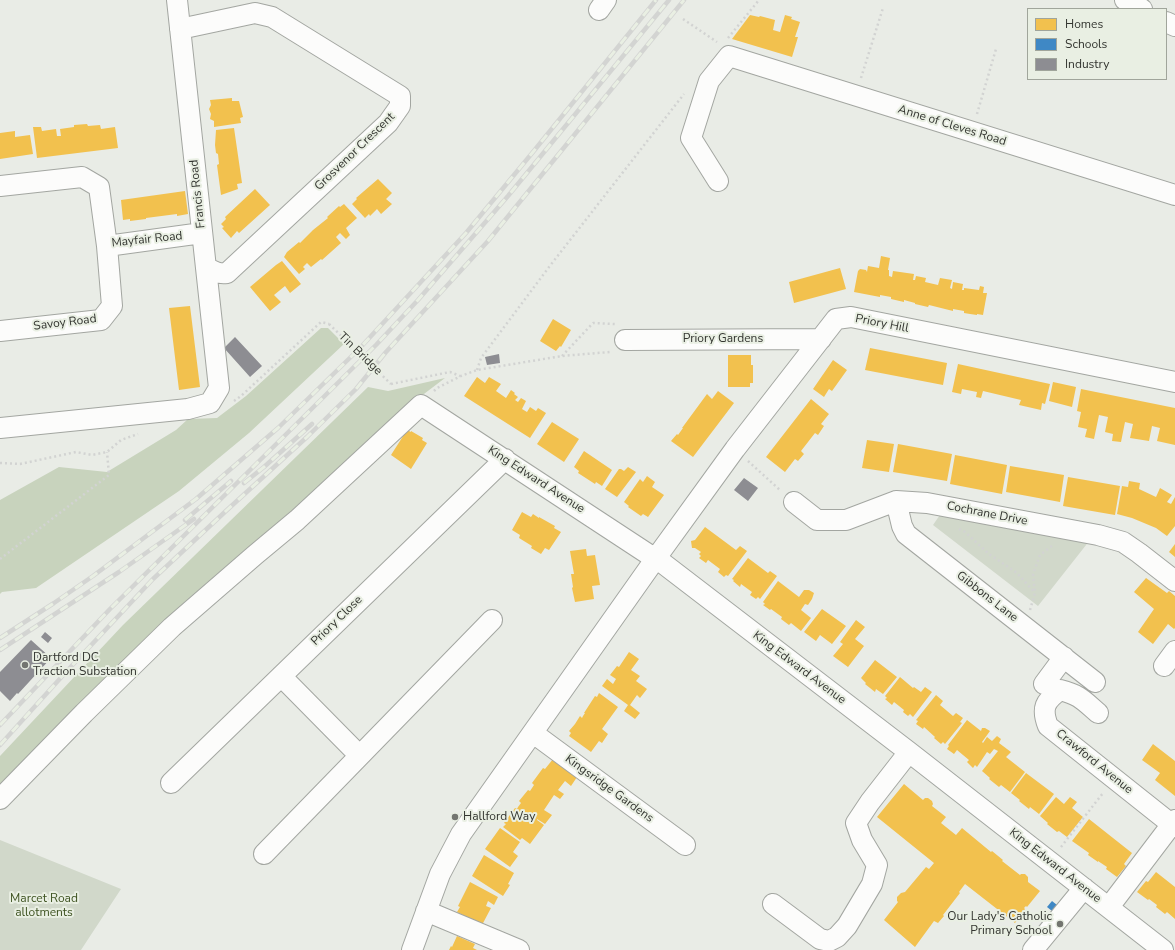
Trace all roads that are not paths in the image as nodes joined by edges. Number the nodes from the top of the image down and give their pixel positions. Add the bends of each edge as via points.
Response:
1 (177, 0) edge
2 (1125, 0) edge
3 (1140, 8) edge
4 (180, 28) junction
5 (718, 181) dead end
6 (0, 186) edge
7 (1175, 195) edge
8 (202, 233) junction
9 (107, 246) junction
10 (206, 267) junction
11 (0, 331) edge
12 (820, 339) junction
13 (625, 340) road end
14 (1175, 382) edge
15 (0, 428) edge
16 (505, 459) junction
17 (896, 501) junction
18 (794, 502) road end
19 (656, 558) junction
20 (1175, 581) edge
21 (492, 620) dead end
22 (1064, 657) junction
23 (280, 676) junction
24 (1095, 682) dead end
25 (1044, 684) dead end
26 (1098, 713) dead end
27 (533, 733) junction
28 (909, 752) junction
29 (359, 756) junction
30 (171, 783) dead end
31 (0, 799) edge
32 (1174, 824) edge
33 (685, 845) dead end
34 (264, 854) dead end
35 (1084, 888) junction
36 (773, 904) dead end
37 (1109, 907) junction
38 (426, 911) junction
39 (412, 950) edge
40 (519, 950) edge
41 (1033, 950) edge
42 (1163, 950) edge

1 - 4 street, Francis Road
2 - 3 street
4 - 8 street, Francis Road
4 - 10 street, Grosvenor Crescent via 255,13 272,17 400,96 400,106 388,123 227,273 220,274
5 - 7 street, Anne of Cleves Road via 691,138 709,81 726,47 856,96
6 - 9 street, Mayfair Road via 82,177 99,187
8 - 9 street, Mayfair Road
8 - 10 street, Francis Road
9 - 11 street, Savoy Road via 112,306 101,320
10 - 15 street, Francis Road via 224,396 188,409
12 - 13 street, Priory Gardens
12 - 14 street, Priory Hill via 836,319 850,317
12 - 19 street, Priory Hill
16 - 19 street, King Edward Avenue
16 - 23 street, Priory Close
16 - 31 street, King Edward Avenue via 421,404 297,520 172,627
17 - 18 street, Cochrane Drive via 846,520 817,520
17 - 20 street, Cochrane Drive via 927,503 1123,542
17 - 22 street, Gibbons Lane via 906,534
19 - 27 street
19 - 28 street, King Edward Avenue
21 - 29 street
22 - 24 street, Gibbons Lane
22 - 25 street
23 - 29 street
23 - 30 street, Priory Close
26 - 32 street, Crawford Avenue via 1080,697 1060,690 1051,696 1045,706 1044,717 1048,726
27 - 33 street, Kingsridge Gardens
27 - 38 street via 461,834 440,874
28 - 35 street, King Edward Avenue
28 - 36 street via 856,823 862,840 877,864 872,884 847,926 837,937 829,941 820,938
29 - 34 street
32 - 37 street, Crawford Avenue
35 - 37 street, King Edward Avenue
35 - 41 street
37 - 42 street, King Edward Avenue
38 - 39 street
38 - 40 street

